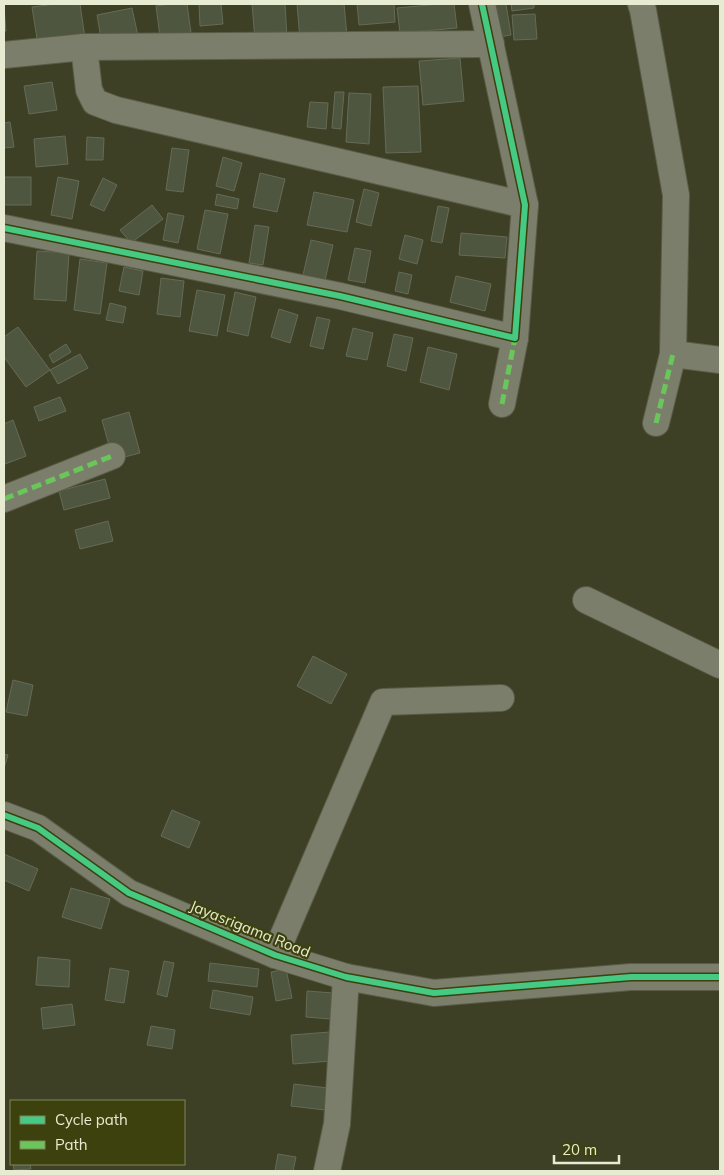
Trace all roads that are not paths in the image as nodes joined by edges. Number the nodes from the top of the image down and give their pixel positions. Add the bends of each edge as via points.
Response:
1 (482, 4) edge
2 (641, 4) edge
3 (491, 44) junction
4 (84, 47) junction
5 (4, 55) edge
6 (525, 205) junction
7 (4, 228) edge
8 (515, 338) junction
9 (672, 354) junction
10 (720, 360) edge
11 (502, 404) dead end
12 (656, 422) dead end
13 (112, 456) dead end
14 (4, 499) edge
15 (586, 600) dead end
16 (720, 665) edge
17 (501, 698) dead end
18 (4, 815) edge
19 (275, 955) junction
20 (346, 977) junction
21 (720, 977) edge
22 (327, 1171) edge

1 - 3 street
2 - 9 street via 676,195
3 - 4 street
3 - 6 street
4 - 5 street
4 - 6 street via 89,90 95,102 116,110
6 - 8 street
7 - 8 street via 340,296
8 - 11 street
9 - 10 street
9 - 12 street
13 - 14 street
15 - 16 street
17 - 19 street via 383,702
18 - 19 street, Jayasrigama Road via 38,828 129,893
19 - 20 street, Jayasrigama Road
20 - 21 street, Jayasrigama Road via 434,993 632,976
20 - 22 street via 337,1124

